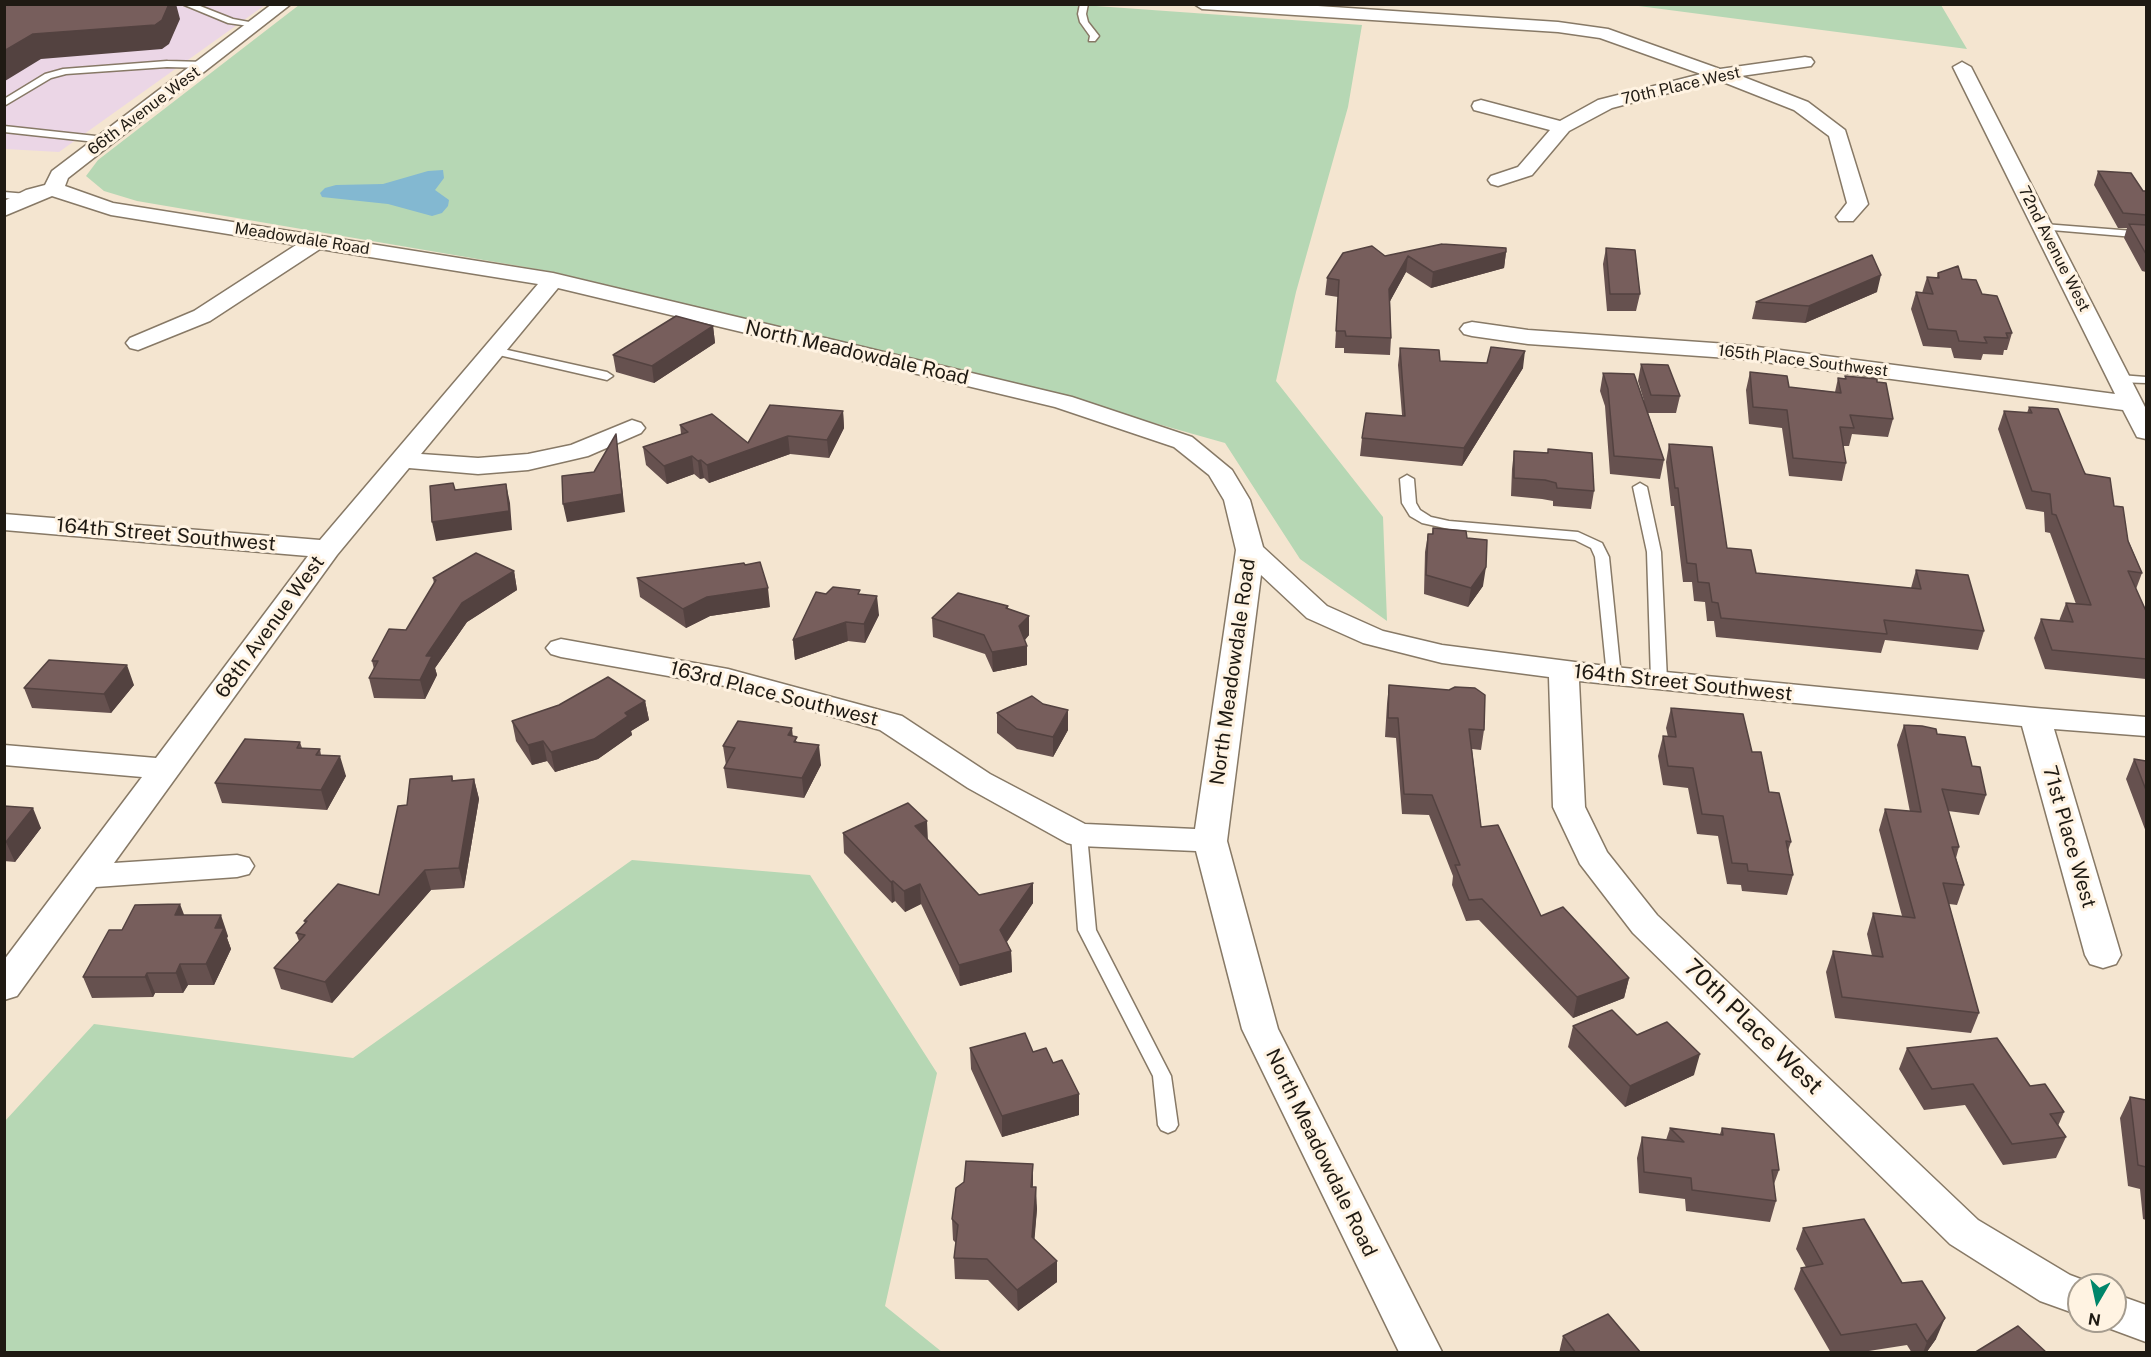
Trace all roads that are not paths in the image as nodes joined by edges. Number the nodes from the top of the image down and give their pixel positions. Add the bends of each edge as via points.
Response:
1 (186, 4) edge
2 (283, 4) edge
3 (1084, 4) edge
4 (1202, 4) edge
5 (1428, 11) edge
6 (256, 24) junction
7 (1092, 39) dead end
8 (1805, 62) dead end
9 (205, 65) junction
10 (1962, 67) dead end
11 (1720, 74) junction
12 (4, 103) edge
13 (1480, 106) dead end
14 (1562, 127) junction
15 (4, 129) edge
16 (105, 140) junction
17 (1498, 180) dead end
18 (54, 189) junction
19 (4, 195) edge
20 (27, 197) junction
21 (4, 210) edge
22 (1846, 217) dead end
23 (2044, 227) junction
24 (2146, 235) edge
25 (316, 242) junction
26 (553, 280) junction
27 (1472, 329) dead end
28 (138, 343) dead end
29 (494, 351) junction
30 (607, 376) dead end
31 (2120, 379) junction
32 (2146, 380) edge
33 (2132, 404) junction
34 (632, 428) dead end
35 (2146, 432) edge
36 (402, 460) junction
37 (1407, 479) dead end
38 (1640, 487) dead end
39 (4, 522) edge
40 (327, 549) junction
41 (1250, 550) junction
42 (561, 648) dead end
43 (1564, 671) junction
44 (1614, 676) junction
45 (1659, 680) junction
46 (2035, 718) junction
47 (2146, 726) edge
48 (4, 755) edge
49 (166, 769) junction
50 (1079, 836) junction
51 (1210, 840) junction
52 (237, 866) dead end
53 (87, 876) junction
54 (2103, 955) dead end
55 (4, 987) edge
56 (1168, 1125) dead end
57 (2067, 1292) edge
58 (2127, 1317) edge
59 (2146, 1324) edge
60 (1420, 1353) edge

1 - 6 lane via 231,21
2 - 6 street, 66th Avenue West
3 - 7 lane via 1082,14 1095,36
4 - 5 street
5 - 11 street via 1602,33
6 - 9 street, 66th Avenue West
8 - 11 street, 70th Place West
9 - 12 lane via 66,71 48,76
9 - 16 street, 66th Avenue West
10 - 23 street, 72nd Avenue West
11 - 14 street, 70th Place West via 1605,104
11 - 22 street via 1801,106 1838,134 1858,204
13 - 14 street
14 - 17 street, 70th Place West via 1525,171
15 - 16 lane
16 - 18 street, 66th Avenue West via 59,175
18 - 20 street
18 - 25 street, Meadowdale Road via 111,208
19 - 20 lane
20 - 21 street
23 - 24 lane
23 - 31 street, 72nd Avenue West
25 - 26 street, Meadowdale Road
25 - 28 street via 202,316
26 - 29 street, 68th Avenue West
26 - 41 street, North Meadowdale Road via 1063,402 1183,442 1219,470 1238,500
27 - 33 street, 165th Place Southwest via 1528,337 1742,352
29 - 30 lane
29 - 36 street, 68th Avenue West
31 - 32 lane
31 - 33 street, 72nd Avenue West
33 - 35 street, 72nd Avenue West
34 - 36 street via 579,451 528,462 478,466
36 - 40 street, 68th Avenue West
37 - 44 lane via 1409,503 1426,520 1578,536 1598,546
38 - 45 lane via 1654,552
39 - 40 street, 164th Street Southwest
40 - 49 street, 68th Avenue West
41 - 43 street, 164th Street Southwest via 1317,612 1373,637 1442,654
41 - 51 street, North Meadowdale Road
42 - 50 street, 163rd Place Southwest via 728,678 891,723 980,782
43 - 44 street, 164th Street Southwest
43 - 57 street, 70th Place West via 1569,807 1592,856 1645,924 1964,1232
44 - 45 street, 164th Street Southwest
45 - 46 street, 164th Street Southwest
46 - 47 street, 164th Street Southwest
46 - 54 street, 71st Place West
48 - 49 street
49 - 53 street, 68th Avenue West
50 - 51 street, 163rd Place Southwest
50 - 56 lane via 1087,930 1162,1076
51 - 60 street, North Meadowdale Road via 1260,1029
52 - 53 street
53 - 55 street, 68th Avenue West
58 - 59 street

